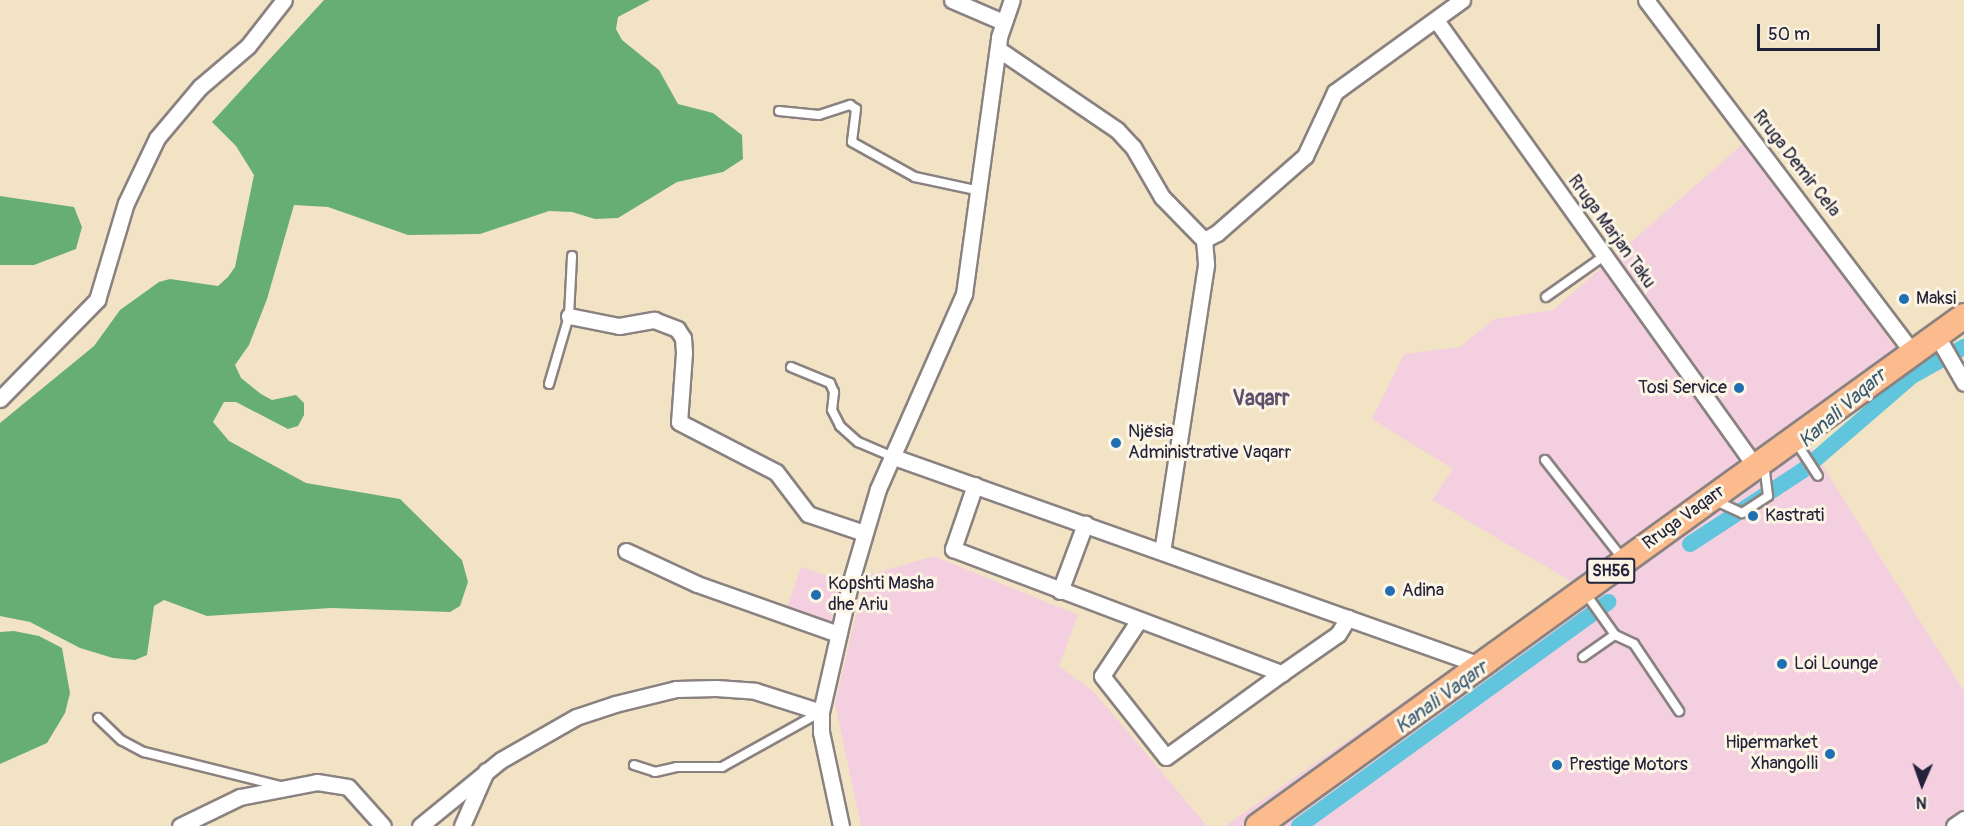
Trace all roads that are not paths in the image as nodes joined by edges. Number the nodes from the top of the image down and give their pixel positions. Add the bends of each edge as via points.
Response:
1 (284, 0) edge
2 (952, 0) edge
3 (1012, 0) edge
4 (1461, 0) edge
5 (1646, 0) edge
6 (1436, 20) junction
7 (1003, 22) junction
8 (998, 49) junction
9 (779, 111) dead end
10 (980, 191) junction
11 (1204, 240) junction
12 (572, 256) dead end
13 (1604, 256) junction
14 (1546, 297) dead end
15 (569, 316) junction
16 (1964, 316) edge
17 (1941, 342) junction
18 (1913, 354) junction
19 (791, 367) dead end
20 (1964, 383) edge
21 (549, 384) dead end
22 (0, 399) edge
23 (1799, 446) junction
24 (891, 456) junction
25 (1545, 460) dead end
26 (1759, 463) junction
27 (1818, 476) dead end
28 (975, 485) junction
29 (1721, 504) junction
30 (1085, 524) junction
31 (864, 533) junction
32 (626, 551) dead end
33 (1162, 551) junction
34 (1624, 561) junction
35 (1060, 591) junction
36 (1588, 596) junction
37 (1348, 618) junction
38 (1140, 620) junction
39 (838, 634) junction
40 (1615, 635) junction
41 (1583, 657) dead end
42 (1480, 665) junction
43 (1282, 674) junction
44 (1679, 711) dead end
45 (821, 712) junction
46 (98, 718) dead end
47 (634, 765) dead end
48 (486, 771) junction
49 (284, 787) junction
50 (1964, 819) edge
51 (180, 826) edge
52 (383, 826) edge
53 (420, 826) edge
54 (462, 826) edge
55 (841, 826) edge
56 (1258, 826) edge
57 (1954, 826) edge

1 - 22 street via 248,46 200,87 158,138 126,203 97,300
2 - 7 street
3 - 7 street
4 - 6 street
5 - 18 street, Rruga Demir Cela
6 - 11 street via 1335,92 1305,156
6 - 13 street, Rruga Marjan Taku
7 - 8 street
8 - 10 street
8 - 11 street via 1117,130 1133,147 1162,197
9 - 10 lane via 819,115 850,105 856,109 852,142 915,177
10 - 24 street via 964,294
11 - 33 street via 1206,265
12 - 15 lane
13 - 14 lane
13 - 26 street, Rruga Marjan Taku
15 - 21 lane
15 - 31 street via 619,326 654,320 677,329 683,338 684,353 679,422 776,472 808,514
16 - 17 main road, Rruga Vaqarr / SH56
17 - 18 main road, Rruga Vaqarr / SH56
17 - 20 street
18 - 23 main road, Rruga Vaqarr / SH56
19 - 24 lane via 830,382 834,392 832,410 840,426 858,442
23 - 26 main road, Rruga Vaqarr / SH56
23 - 27 lane
24 - 28 street
24 - 31 street
25 - 34 lane
26 - 29 main road, Rruga Vaqarr / SH56
26 - 29 lane via 1768,496 1742,513
28 - 30 street
28 - 35 street via 953,549
29 - 34 main road, Rruga Vaqarr / SH56
30 - 33 street
30 - 35 street
31 - 39 street
32 - 39 street via 697,584
33 - 37 street
34 - 36 main road, Rruga Vaqarr / SH56
35 - 38 street
36 - 40 lane
36 - 42 main road, Rruga Vaqarr / SH56
37 - 42 street
37 - 43 street via 1338,634
38 - 43 street
38 - 43 street via 1102,676 1166,757
39 - 45 street
40 - 41 lane
40 - 44 lane via 1634,644
42 - 56 main road, Rruga Vaqarr / SH56
45 - 47 lane via 722,767 676,767 656,772
45 - 48 street via 755,691 676,689 576,717
45 - 55 street via 821,732
46 - 49 lane via 121,740 144,752
48 - 53 street
48 - 54 street
49 - 51 street via 240,797
49 - 52 street via 318,782 348,787
50 - 57 street

